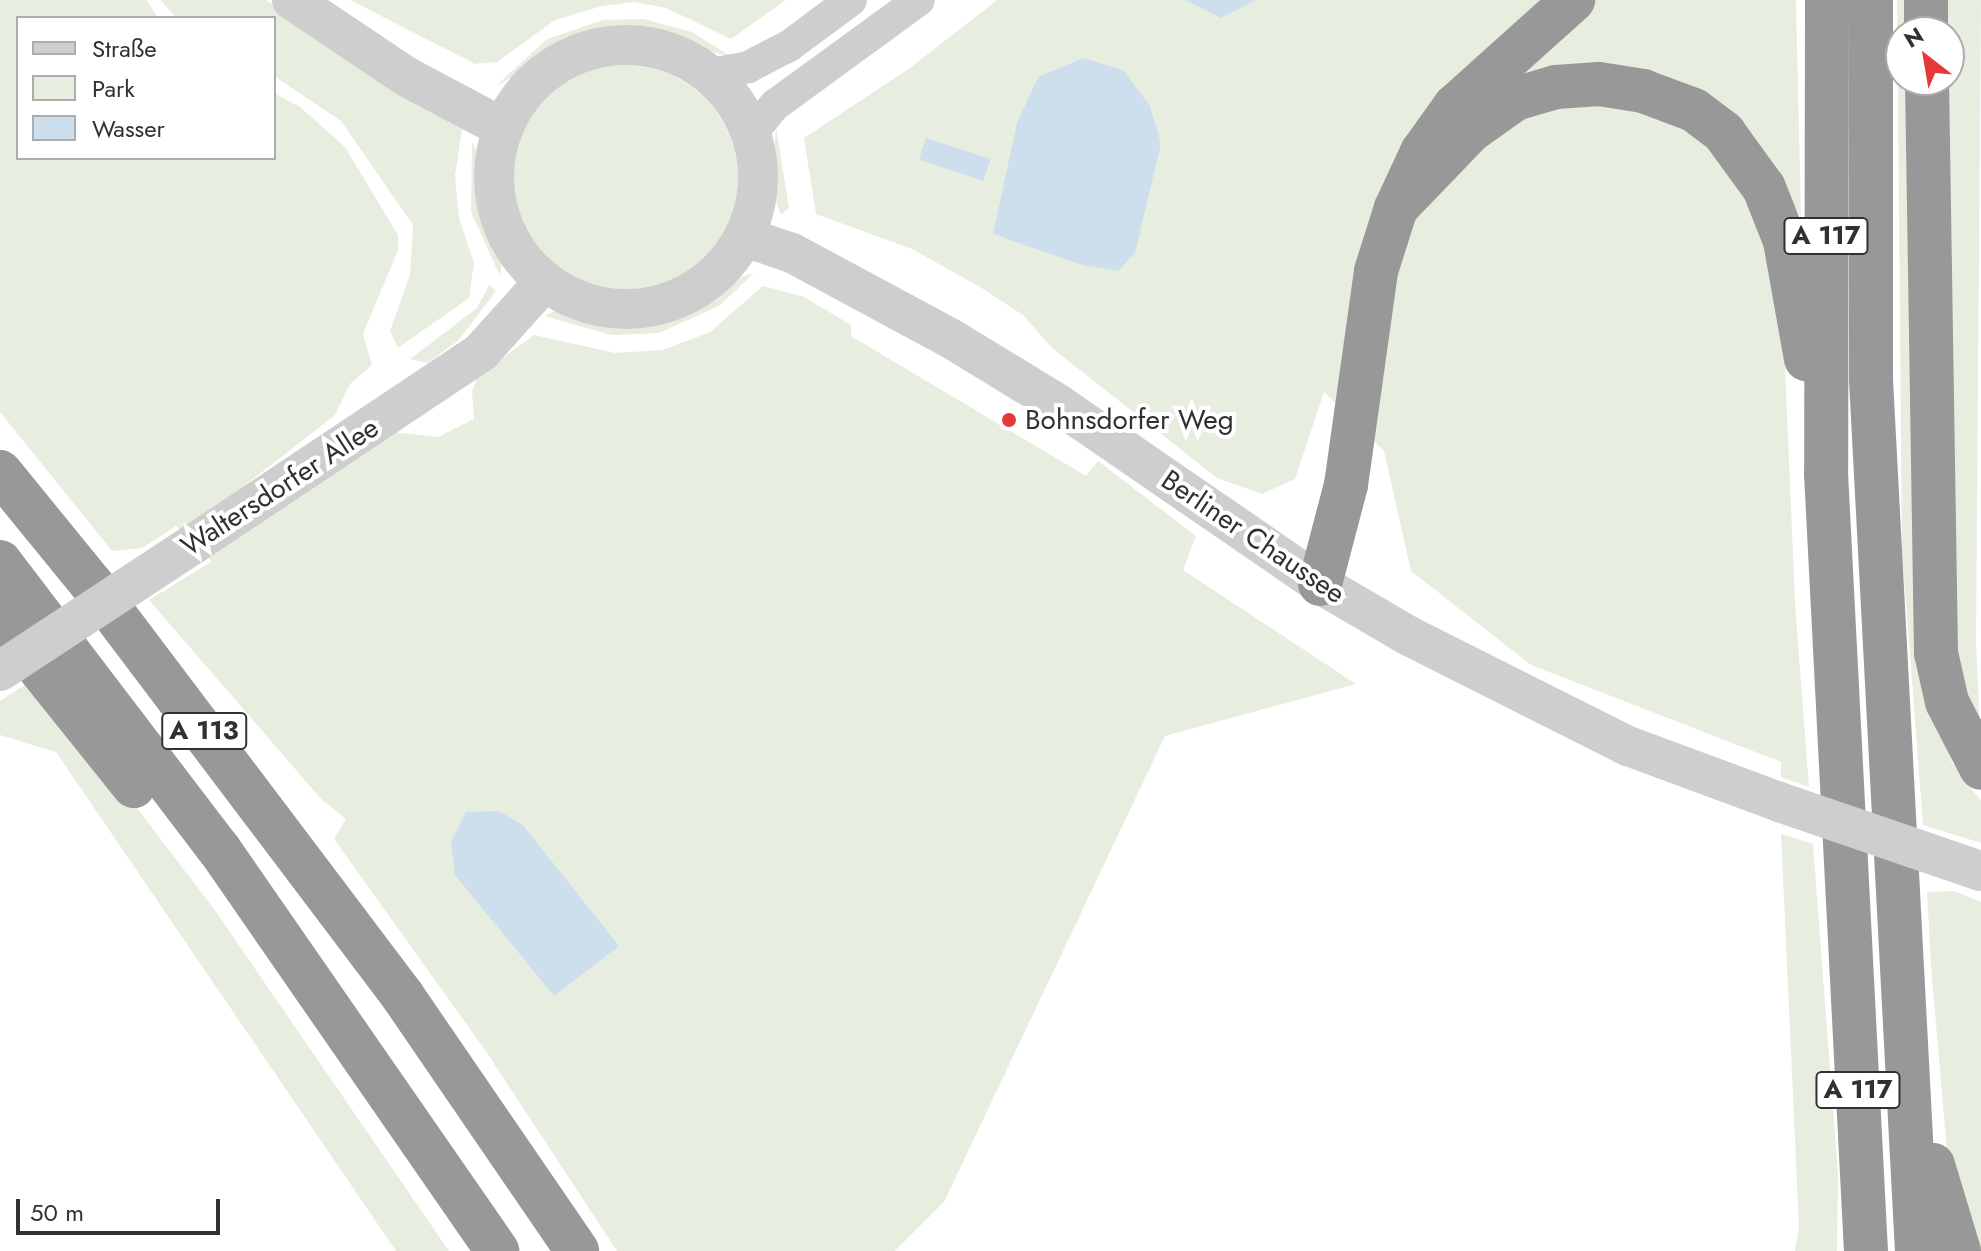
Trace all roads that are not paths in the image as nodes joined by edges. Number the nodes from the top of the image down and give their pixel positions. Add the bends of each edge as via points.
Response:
1 (292, 0) edge
2 (851, 0) edge
3 (919, 0) edge
4 (1573, 0) edge
5 (1827, 0) edge
6 (1871, 0) edge
7 (710, 74) junction
8 (1927, 96) edge
9 (503, 128) junction
10 (752, 133) junction
11 (1396, 208) junction
12 (745, 237) junction
13 (544, 282) junction
14 (0, 472) edge
15 (1826, 473) junction
16 (0, 562) edge
17 (1320, 584) junction
18 (0, 619) edge
19 (0, 671) edge
20 (1981, 768) edge
21 (219, 849) junction
22 (1981, 871) edge
23 (1905, 1027) junction
24 (497, 1251) edge
25 (577, 1251) edge
26 (1866, 1251) edge
27 (1917, 1251) edge
28 (1959, 1251) edge

1 - 9 street via 407,77
2 - 7 street via 789,46 748,67
3 - 10 street via 775,105
4 - 11 highway via 1455,106 1422,152
5 - 15 highway, A 117
6 - 23 highway, A 117 via 1871,380
7 - 9 street via 662,49 608,46 581,53 535,81
7 - 10 street
8 - 20 highway via 1936,653 1947,702
9 - 13 street via 495,156 498,212 508,239
10 - 12 street via 759,185
11 - 15 highway via 1470,131 1515,99 1556,87 1599,84 1643,91 1694,110 1752,166 1775,213 1785,241
11 - 17 highway via 1376,271 1346,485
12 - 13 street via 708,282 655,307 597,307
12 - 17 street, Berliner Chaussee via 792,253 950,338 1058,404
13 - 19 street, Waltersdorfer Allee, bridge via 481,352
14 - 25 highway, A 113 via 93,586 393,982
15 - 26 highway, A 117
16 - 21 highway, A 113
17 - 22 street, Berliner Chaussee, bridge via 1561,715 1691,771
18 - 21 highway via 140,793
21 - 24 highway, A 113
23 - 27 highway, A 117
23 - 28 highway via 1940,1195

